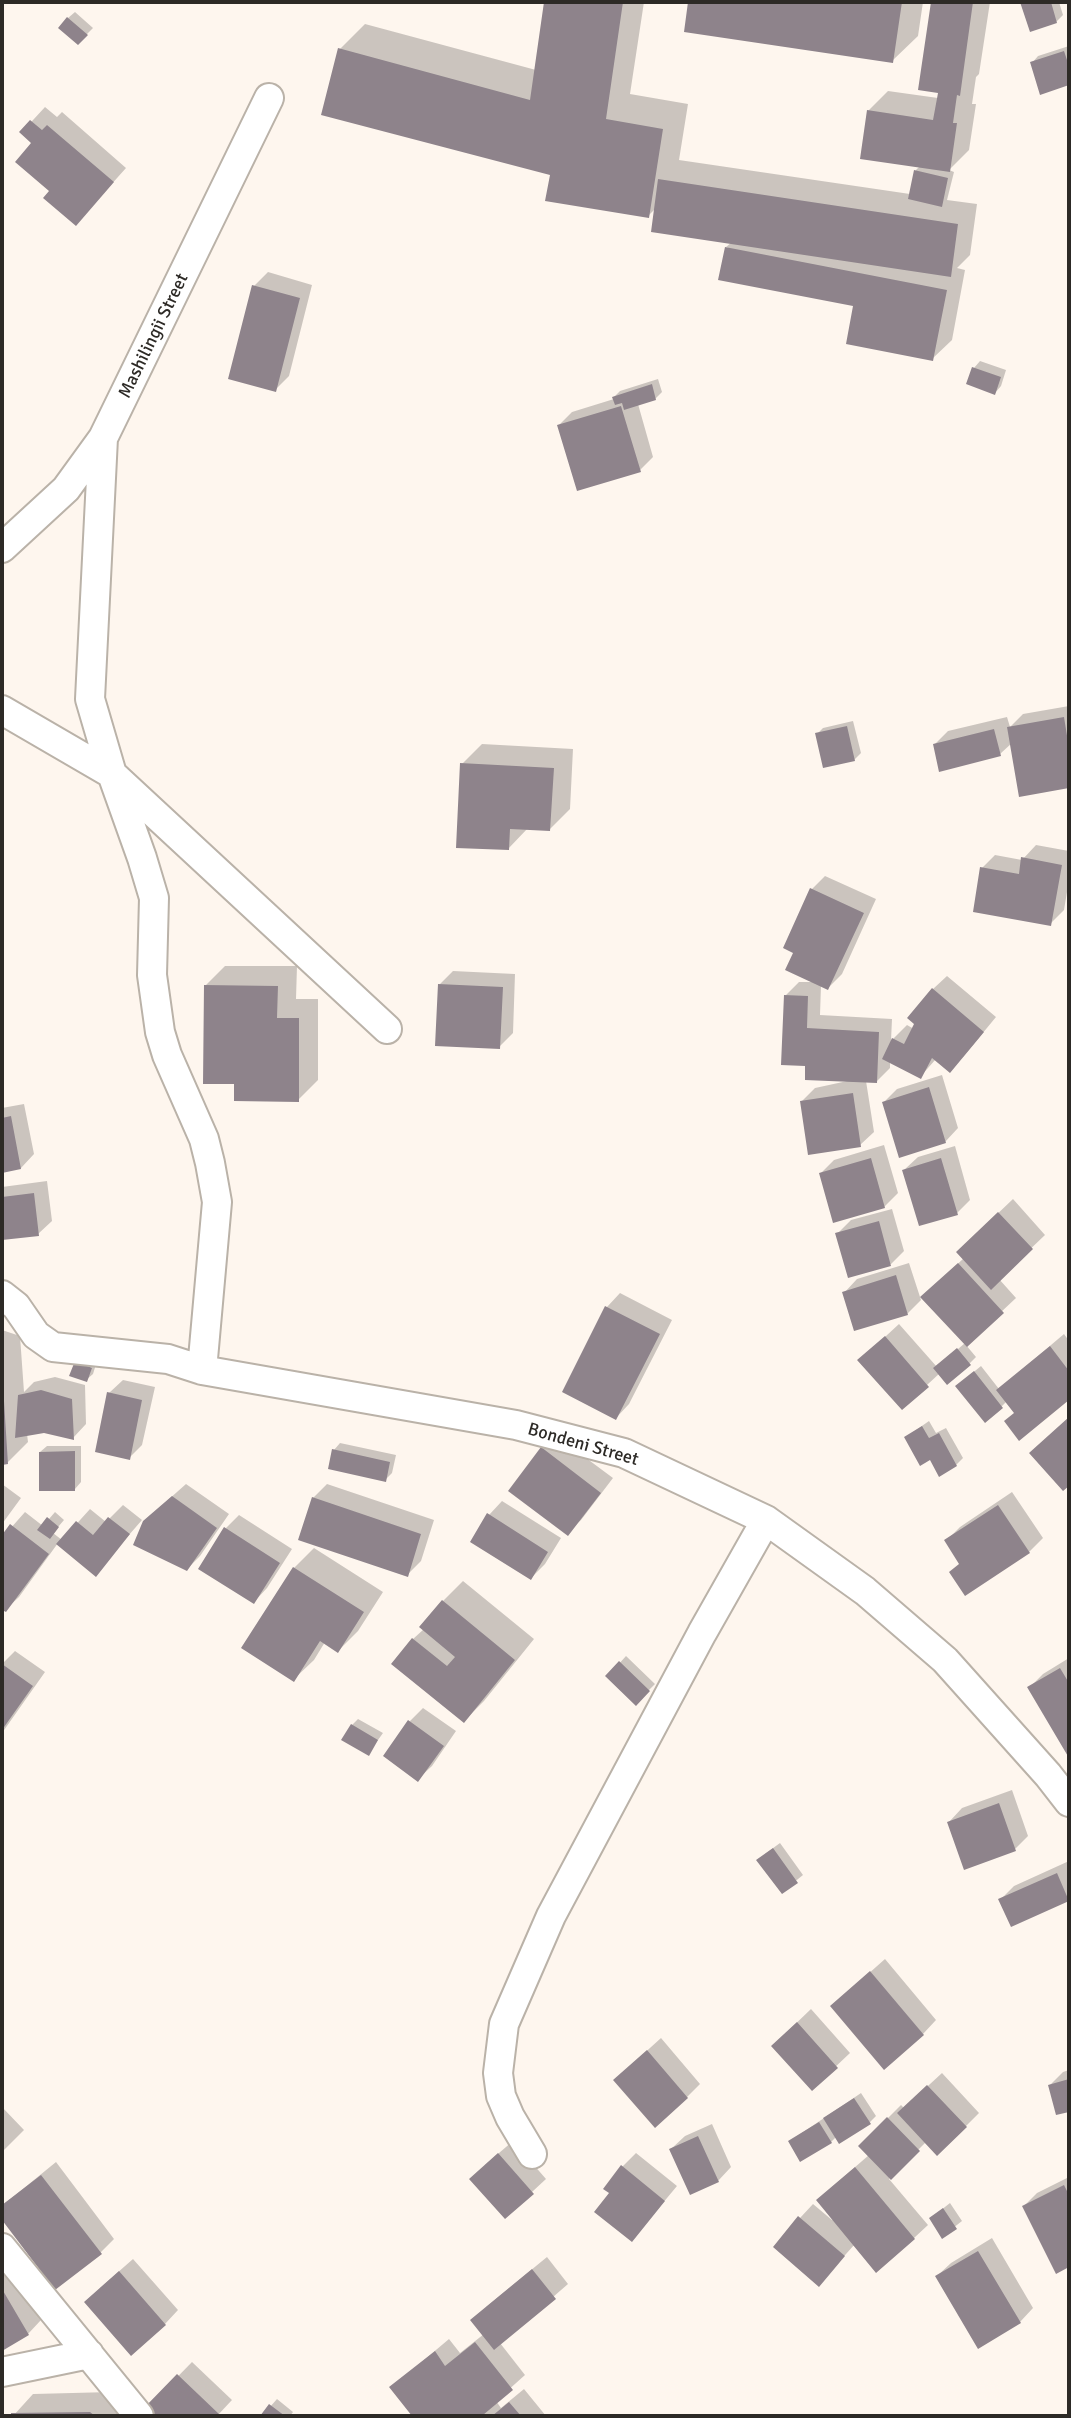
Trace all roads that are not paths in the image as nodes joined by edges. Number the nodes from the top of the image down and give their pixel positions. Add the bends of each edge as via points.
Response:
1 (269, 98) dead end
2 (103, 438) junction
3 (2, 548) edge
4 (2, 710) edge
5 (112, 774) junction
6 (387, 1029) dead end
7 (2, 1294) edge
8 (202, 1370) junction
9 (766, 1520) junction
10 (1069, 1802) edge
11 (532, 2154) dead end
12 (2, 2248) edge
13 (89, 2354) junction
14 (2, 2372) edge
15 (139, 2416) edge

1 - 2 street, Mashilingii Street
2 - 3 street, Mashilingii Street via 66,489
2 - 5 street via 90,699
4 - 5 street
5 - 6 street
5 - 8 street via 154,898 152,975 160,1032 204,1139 215,1189
7 - 8 street, Bondeni Street via 36,1335 53,1347 168,1359
8 - 9 street, Bondeni Street via 516,1425 624,1453
9 - 10 street, Bondeni Street via 865,1591 945,1660
9 - 11 street via 551,1916 504,2024 498,2073 501,2096
12 - 13 street
13 - 14 street
13 - 15 street

